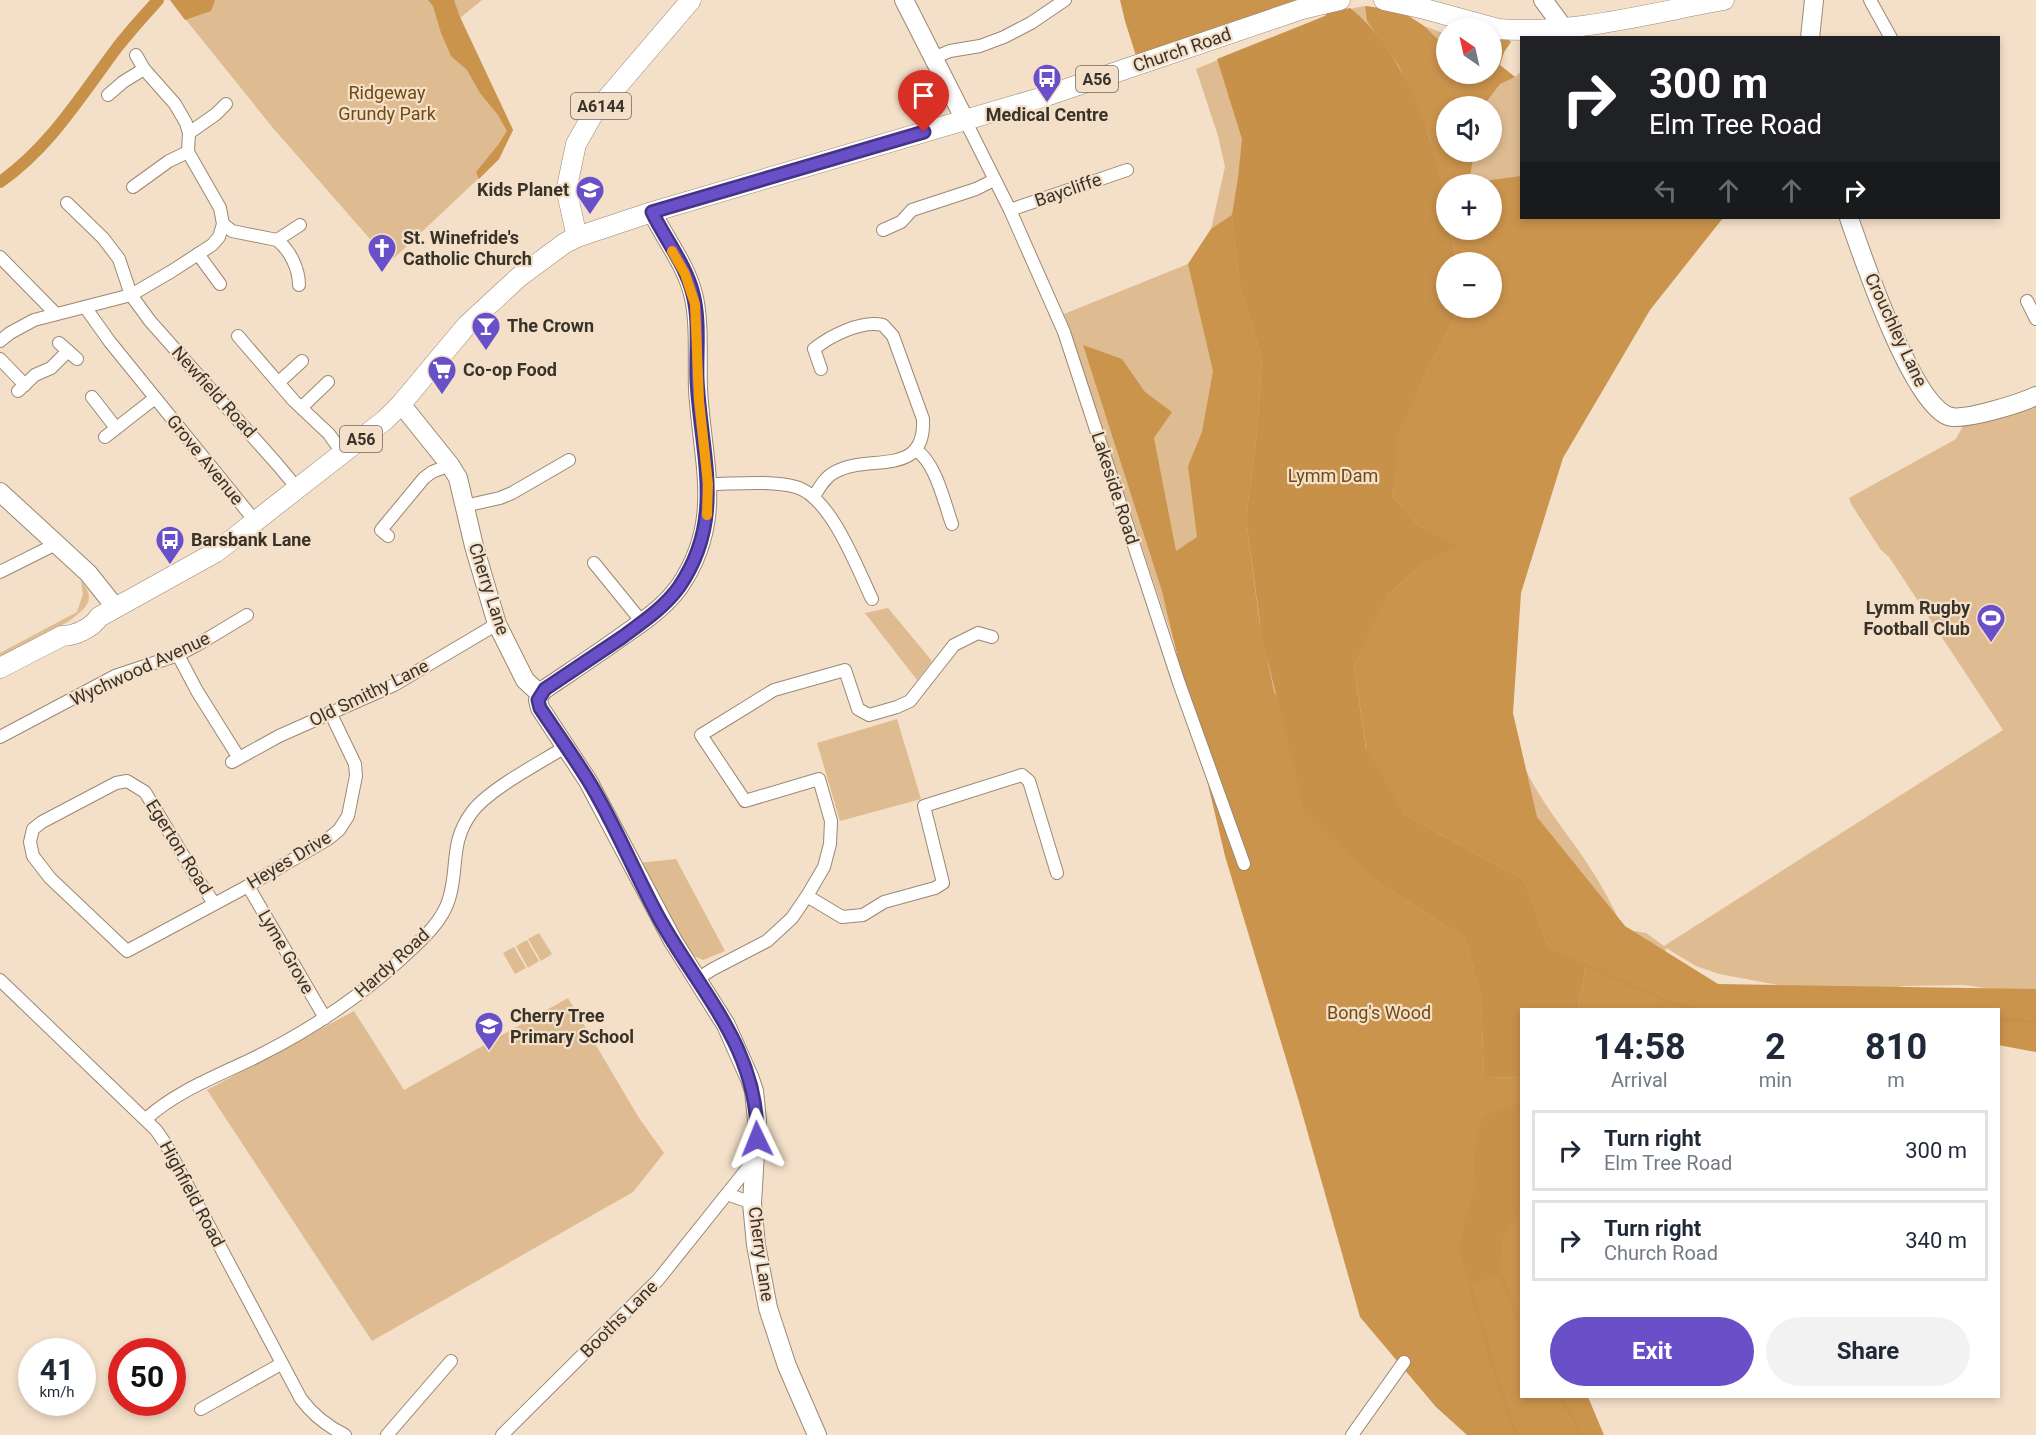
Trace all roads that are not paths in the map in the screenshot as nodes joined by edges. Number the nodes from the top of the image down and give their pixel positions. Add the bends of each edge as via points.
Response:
1 (691, 0) edge
2 (904, 0) edge
3 (1065, 0) edge
4 (1340, 0) edge
5 (1384, 0) edge
6 (1543, 0) edge
7 (1724, 0) edge
8 (1814, 0) edge
9 (1870, 0) edge
10 (1563, 27) junction
11 (1810, 36) edge
12 (1890, 36) edge
13 (136, 54) dead end
14 (933, 58) junction
15 (144, 69) junction
16 (108, 95) dead end
17 (226, 104) dead end
18 (965, 120) junction
19 (189, 133) junction
20 (188, 152) junction
21 (1126, 170) dead end
22 (994, 180) junction
23 (133, 187) dead end
24 (67, 203) dead end
25 (1010, 210) junction
26 (652, 212) junction
27 (1849, 219) edge
28 (223, 224) junction
29 (300, 225) dead end
30 (883, 230) dead end
31 (577, 237) junction
32 (277, 240) junction
33 (198, 254) junction
34 (0, 256) edge
35 (220, 284) dead end
36 (299, 285) dead end
37 (131, 295) junction
38 (2027, 301) dead end
39 (86, 307) junction
40 (56, 314) junction
41 (2036, 319) edge
42 (238, 336) dead end
43 (0, 341) edge
44 (68, 351) dead end
45 (0, 359) edge
46 (302, 361) dead end
47 (820, 369) dead end
48 (279, 382) junction
49 (328, 382) dead end
50 (2036, 396) edge
51 (92, 397) dead end
52 (155, 398) junction
53 (401, 404) junction
54 (302, 407) junction
55 (116, 428) junction
56 (105, 437) dead end
57 (916, 450) junction
58 (343, 454) junction
59 (568, 460) dead end
60 (450, 465) junction
61 (708, 484) junction
62 (297, 488) junction
63 (0, 492) edge
64 (814, 496) junction
65 (464, 506) junction
66 (255, 521) junction
67 (952, 524) dead end
68 (388, 536) dead end
69 (56, 544) junction
70 (594, 563) dead end
71 (0, 572) edge
72 (872, 599) dead end
73 (107, 612) junction
74 (247, 615) dead end
75 (642, 622) junction
76 (497, 624) junction
77 (992, 637) dead end
78 (178, 654) junction
79 (0, 668) edge
80 (540, 694) junction
81 (330, 712) junction
82 (0, 737) edge
83 (565, 747) junction
84 (1244, 864) dead end
85 (1057, 873) dead end
86 (248, 885) junction
87 (807, 896) junction
88 (214, 903) junction
89 (127, 951) joint
90 (697, 979) junction
91 (0, 980) edge
92 (325, 1018) junction
93 (147, 1118) junction
94 (756, 1159) junction
95 (727, 1194) junction
96 (752, 1203) junction
97 (451, 1361) dead end
98 (1404, 1362) dead end
99 (281, 1364) junction
100 (201, 1409) dead end
101 (345, 1435) edge
102 (387, 1435) edge
103 (502, 1435) edge
104 (817, 1435) edge
105 (1352, 1435) edge

1 - 31 main road, A6144 via 592,117 576,144 568,190
2 - 14 main road
3 - 14 street via 1004,37
4 - 18 main road, Church Road / A56 via 1302,9 1072,88
5 - 10 main road via 1498,29
6 - 10 main road
7 - 10 main road
8 - 11 main road
9 - 12 street
13 - 15 street
14 - 18 main road
15 - 16 street
15 - 19 street via 175,104
17 - 19 street
18 - 22 street, Lakeside Road
18 - 26 main road, Church Road / A56
19 - 20 street
20 - 23 street
20 - 28 street via 218,203
21 - 25 street, Baycliffe
22 - 25 street, Lakeside Road
22 - 30 street via 912,210 901,222
24 - 37 street, Newfield Road via 119,259
25 - 84 street, Lakeside Road via 1064,332 1179,682
26 - 31 main road, Church Road / A56
26 - 61 main road via 685,274 695,304
27 - 50 main road, Crouchley Lane via 1873,286 1915,380 1936,408 1948,417 1963,418
28 - 32 street via 232,231
28 - 33 street via 219,237
29 - 32 street
31 - 53 main road, A56 via 519,278 467,325
32 - 36 street via 294,263
33 - 35 street
33 - 37 street
34 - 40 street
37 - 39 street
37 - 62 street, Newfield Road
38 - 41 street
39 - 40 street
39 - 52 street, Grove Avenue
40 - 43 street via 34,320
42 - 48 street
44 - 45 street via 21,388
46 - 48 street
47 - 57 street via 814,349 822,342 865,325 877,324 888,330 923,419 924,432
48 - 54 street
49 - 54 street
51 - 55 street
52 - 55 street, Grove Avenue
52 - 66 street, Grove Avenue
53 - 58 main road, A56
53 - 60 main road, Cherry Lane
54 - 58 street
55 - 56 street, Grove Avenue
57 - 64 street via 900,459 837,470
57 - 67 street via 933,469
58 - 62 main road, A56
59 - 65 street via 512,493
60 - 65 main road, Cherry Lane via 458,478
60 - 68 street via 424,478 381,530
61 - 64 street via 797,487
61 - 75 main road via 706,527 697,555 678,589
62 - 66 main road, A56
63 - 69 main road
64 - 72 street via 832,519
65 - 76 main road, Cherry Lane
66 - 73 main road, A56 via 216,552
69 - 71 street
69 - 73 main road via 94,580
70 - 75 street
73 - 79 main road, A56 via 67,628 62,636
74 - 78 street, Wychwood Avenue
75 - 80 main road
76 - 80 main road, Cherry Lane via 525,680
76 - 81 street, Old Smithy Lane via 394,685
77 - 87 street via 978,633 954,645 910,701 897,707 869,715 858,709 845,670 774,690 701,735 745,801 819,779 831,821 830,844 824,867
78 - 81 street, Old Smithy Lane via 236,760
78 - 82 street, Wychwood Avenue via 115,676
80 - 83 main road, Cherry Lane via 540,708
81 - 86 street, Heyes Drive via 355,764 348,816 328,839
83 - 90 main road, Cherry Lane via 588,781 659,917
83 - 92 street, Hardy Road via 486,798 472,812 455,849 453,885 441,916 400,959
85 - 87 street via 1029,781 1022,775 924,806 943,883 935,888 884,902 863,915 842,917
86 - 88 street, Heyes Drive
86 - 92 street, Lyme Grove
87 - 90 street via 774,936
88 - 89 street, Heyes Drive
88 - 89 street, Egerton Road via 145,792 126,781 42,822 33,829 33,856 50,878
90 - 94 main road, Cherry Lane via 735,1041 750,1078 758,1120
91 - 93 street, Highfield Road
92 - 93 street, Hardy Road via 179,1095
93 - 99 street, Highfield Road via 165,1143
94 - 95 street, Booths Lane
94 - 96 main road, Cherry Lane
95 - 96 street
95 - 103 street, Booths Lane via 658,1280
96 - 104 main road, Cherry Lane via 768,1308 787,1366
97 - 102 street
98 - 105 street
99 - 100 street
99 - 101 street, Highfield Road via 312,1413

